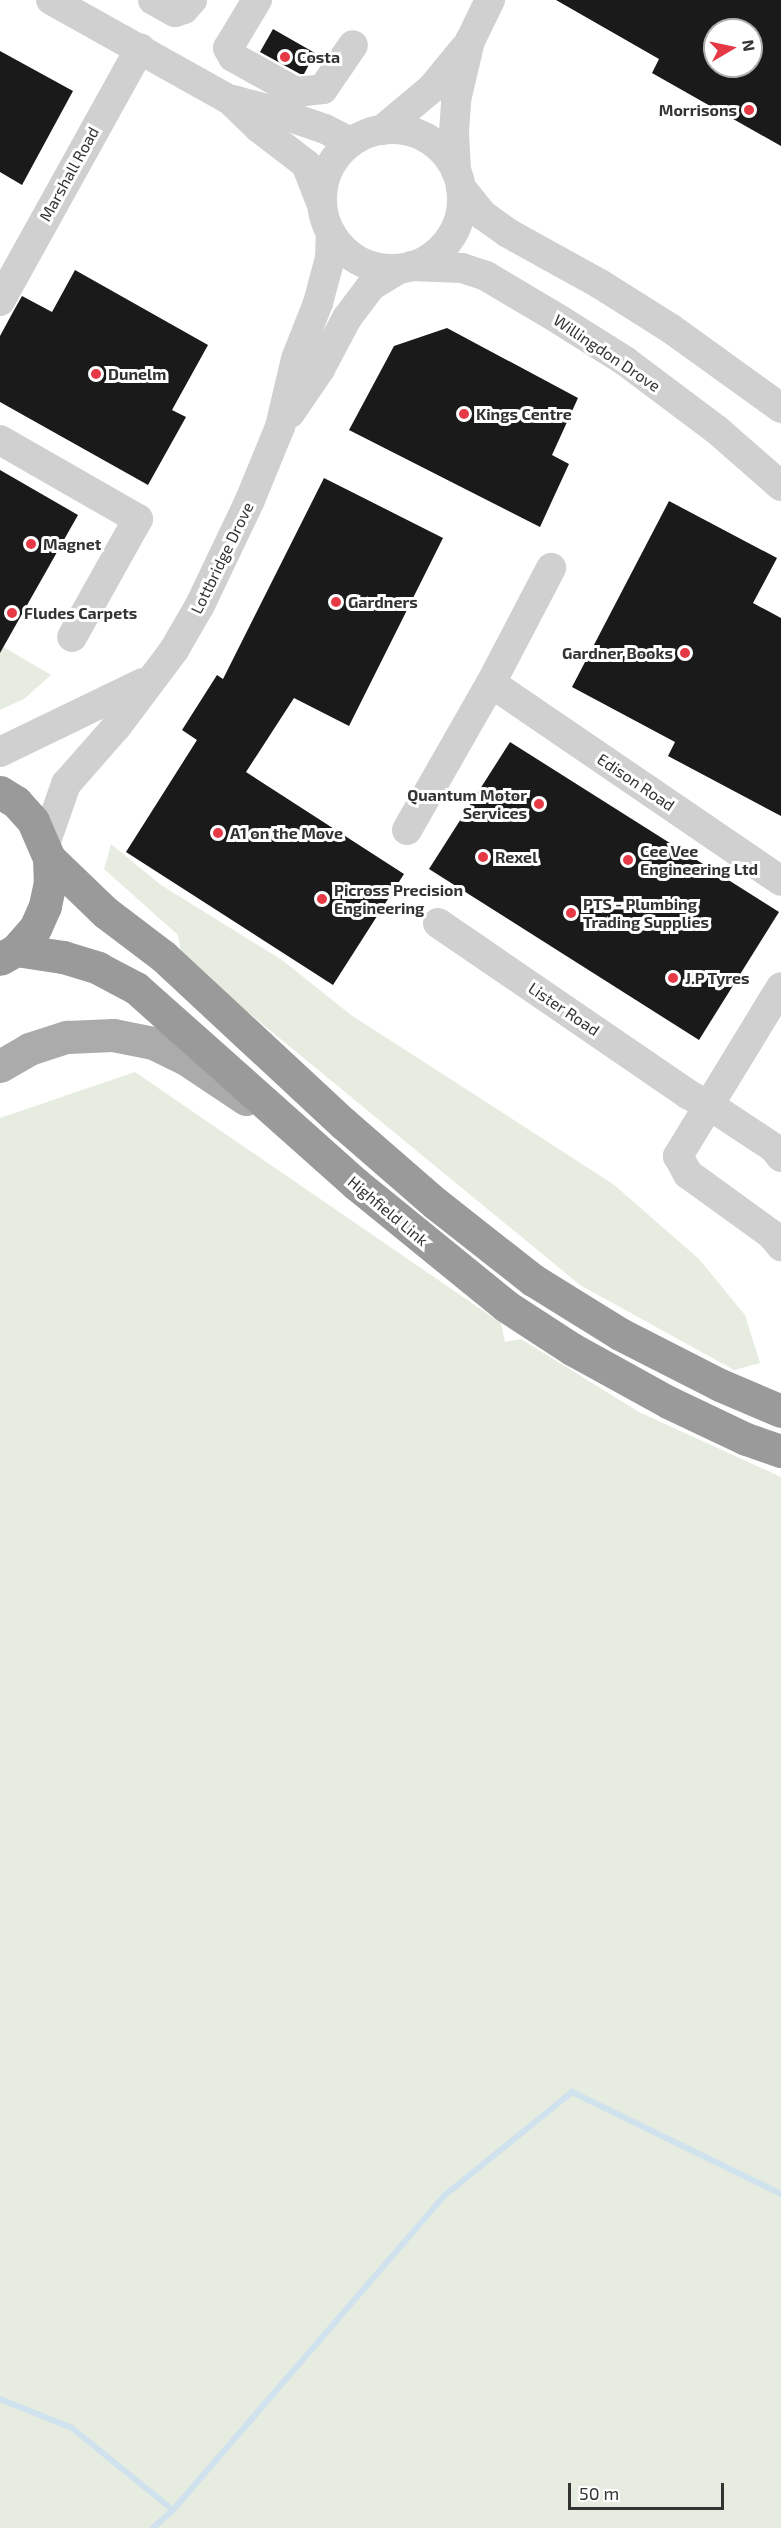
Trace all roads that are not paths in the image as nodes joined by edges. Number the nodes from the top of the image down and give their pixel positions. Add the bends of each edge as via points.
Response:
1 (51, 0) edge
2 (153, 0) edge
3 (192, 0) edge
4 (257, 0) edge
5 (490, 0) edge
6 (88, 9) edge
7 (470, 41) junction
8 (353, 45) dead end
9 (140, 48) junction
10 (230, 100) junction
11 (382, 130) junction
12 (351, 142) junction
13 (459, 179) junction
14 (327, 221) junction
15 (405, 268) junction
16 (7, 270) edge
17 (0, 301) edge
18 (732, 370) junction
19 (781, 382) edge
20 (781, 408) edge
21 (280, 427) junction
22 (0, 440) edge
23 (781, 486) edge
24 (551, 568) dead end
25 (72, 637) dead end
26 (150, 680) junction
27 (491, 683) junction
28 (0, 752) edge
29 (0, 792) edge
30 (407, 831) dead end
31 (47, 851) junction
32 (781, 881) edge
33 (438, 923) dead end
34 (5, 958) edge
35 (781, 987) edge
36 (0, 1066) edge
37 (699, 1100) junction
38 (291, 1127) junction
39 (779, 1151) edge
40 (778, 1239) edge
41 (781, 1411) edge
42 (781, 1451) edge

1 - 6 street
2 - 3 street via 175,12
4 - 8 street via 228,48 233,57 296,93 323,89
5 - 7 street
6 - 9 street
7 - 11 street via 432,88
7 - 13 street via 456,100
9 - 10 street
9 - 16 street, Marshall Road via 93,152 53,225
10 - 12 street via 325,129
10 - 14 street via 306,164
11 - 12 street
11 - 13 street via 405,130 426,138 444,152
12 - 14 street via 328,171 323,189
13 - 15 street via 461,208 450,236 429,258
13 - 18 street via 483,215 507,233 600,284
14 - 15 street via 344,249 360,261 379,268
14 - 21 street, Lottbridge Drove via 330,258 296,359
15 - 21 street, Lottbridge Drove via 371,286
15 - 23 street, Willingdon Drove via 462,268 486,276 635,368 717,430
16 - 17 street, Marshall Road
18 - 19 street
18 - 20 street
21 - 26 street, Lottbridge Drove via 200,606 174,650
22 - 25 street via 138,519
24 - 27 street
26 - 28 street, Lottbridge Drove
26 - 31 street, Lottbridge Drove via 117,726 66,784
27 - 30 street
27 - 32 street, Edison Road
29 - 31 highway via 16,802 33,821
31 - 34 highway via 50,882 45,906 35,928
31 - 41 highway via 105,912 163,956 369,1146 533,1280 620,1334
33 - 37 street, Lister Road
34 - 38 highway, Highfield Link via 63,957 90,965 136,988
35 - 37 street
36 - 38 main road via 29,1049 67,1037 113,1035 153,1043 186,1059
37 - 39 street, Lister Road
37 - 40 street via 678,1156 688,1174
38 - 42 highway, Highfield Link via 434,1250 506,1306 572,1349 668,1402

